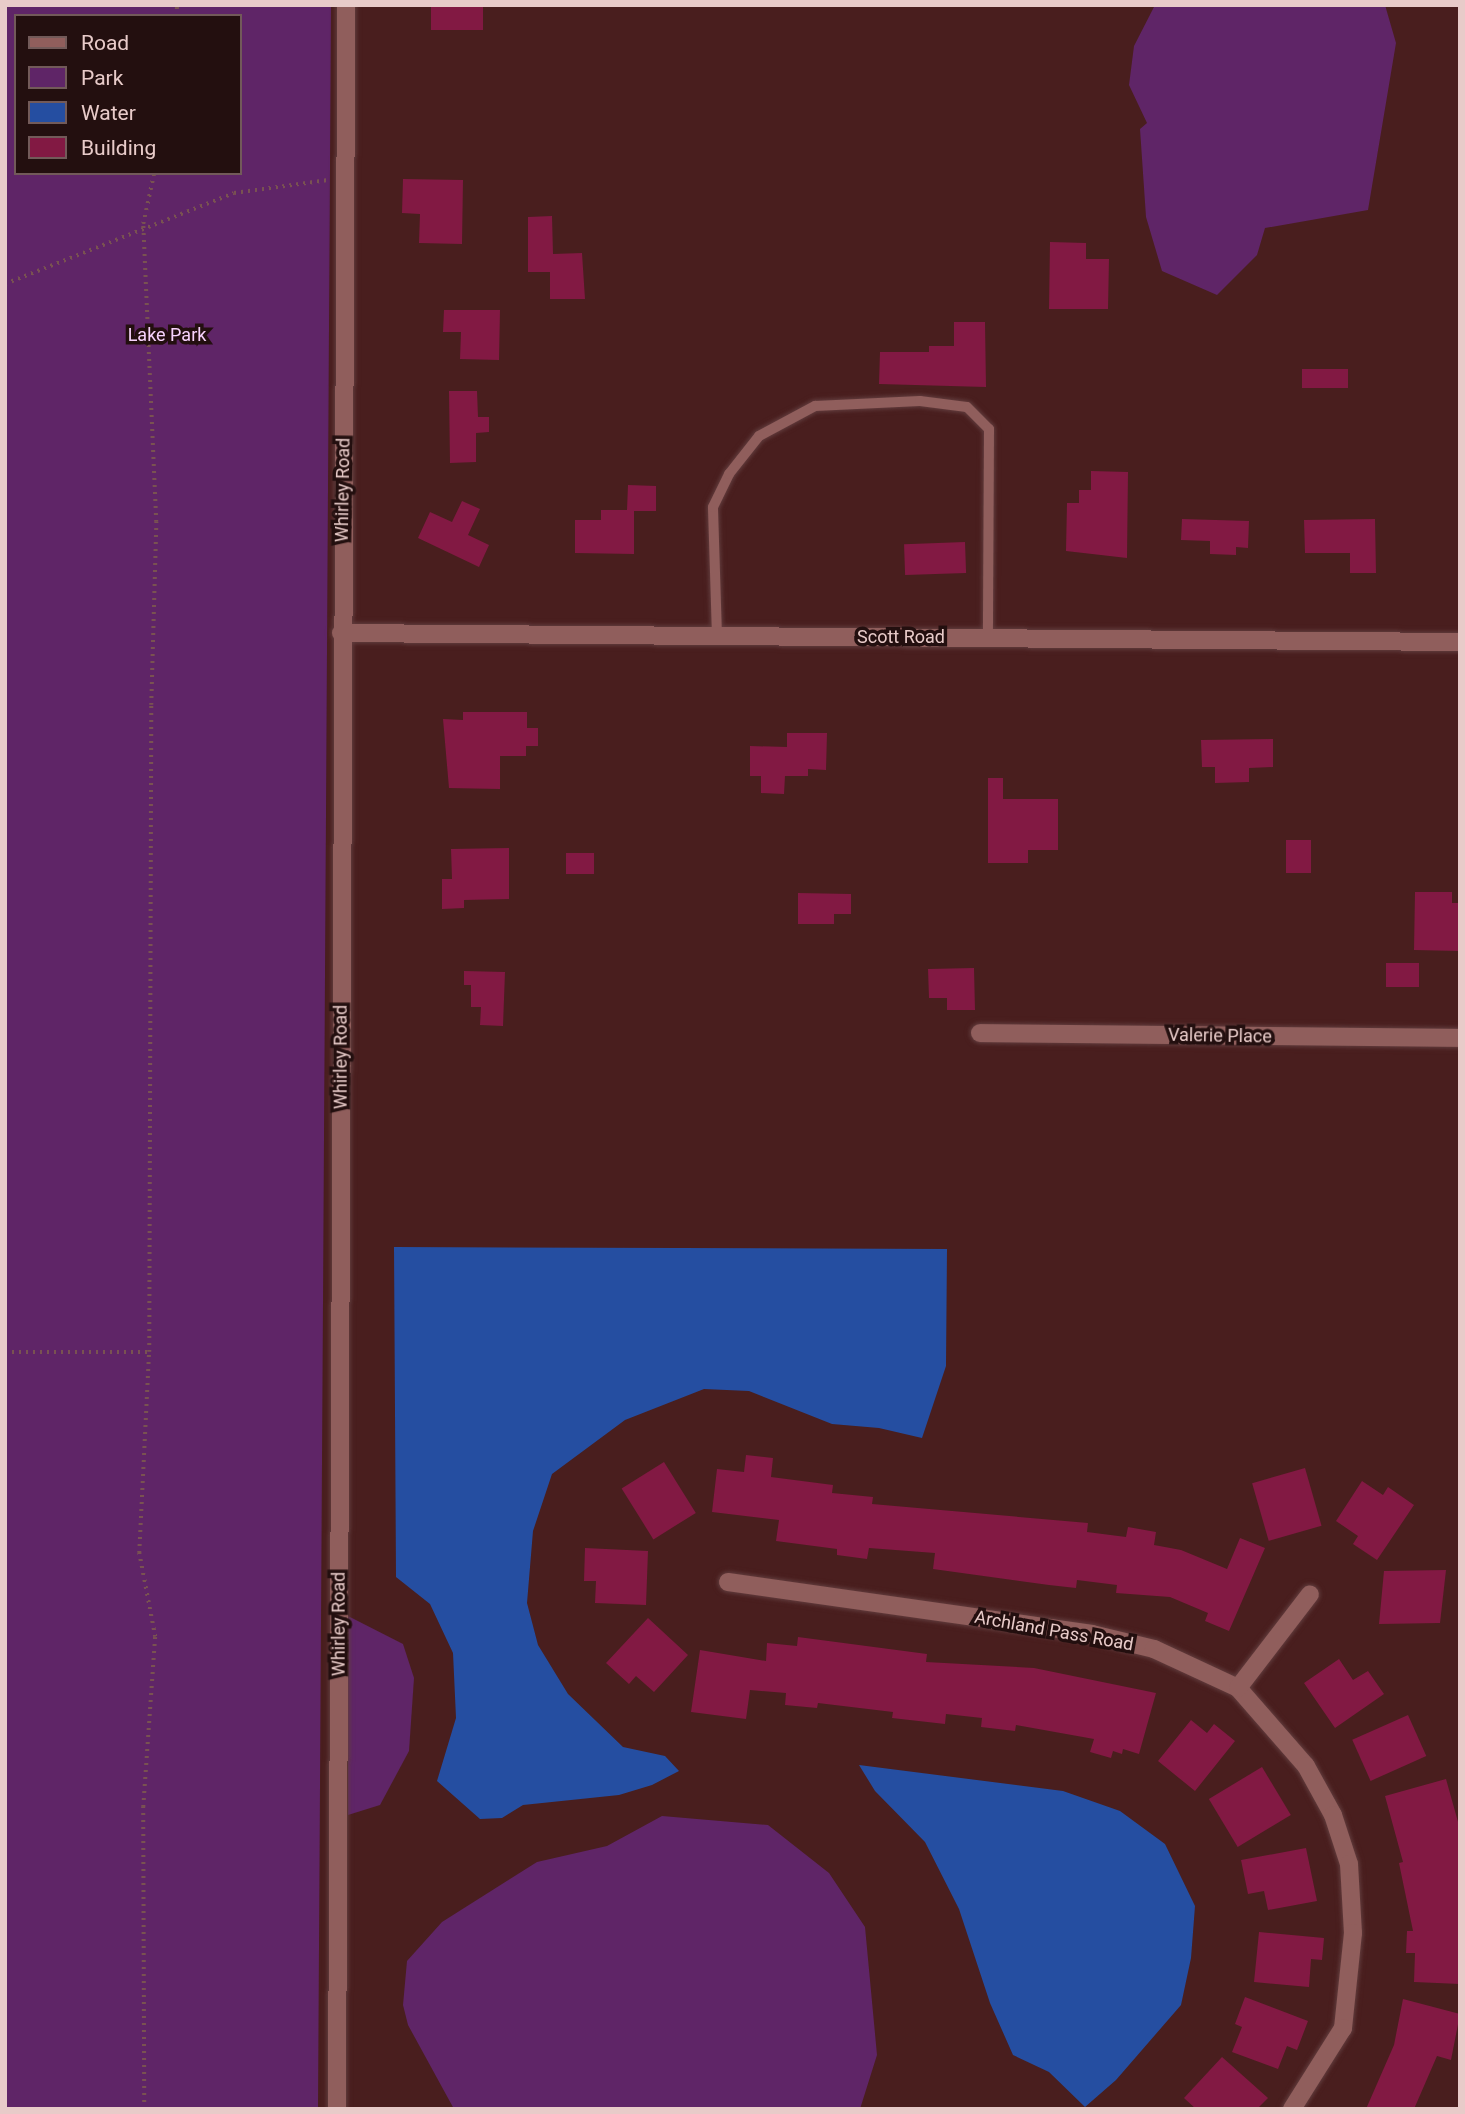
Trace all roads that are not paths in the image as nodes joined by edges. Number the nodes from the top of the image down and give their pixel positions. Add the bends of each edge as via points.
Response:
1 (346, 5) edge
2 (341, 633) junction
3 (717, 636) junction
4 (988, 638) junction
5 (1460, 642) edge
6 (980, 1034) dead end
7 (1460, 1038) edge
8 (728, 1582) dead end
9 (1310, 1594) dead end
10 (1238, 1688) junction
11 (337, 2109) edge
12 (1293, 2109) edge

1 - 2 street, Whirley Road
2 - 3 street, Scott Road
2 - 11 street, Whirley Road
3 - 4 street, Scott Road
3 - 4 lane via 713,507 729,474 759,436 816,406 920,401 967,407 989,429
4 - 5 street, Scott Road
6 - 7 street, Valerie Place
8 - 10 street, Archland Pass Road via 1092,1634 1154,1649
9 - 10 street
10 - 12 street, Archland Pass Road via 1306,1766 1333,1815 1349,1864 1353,1933 1343,2028

